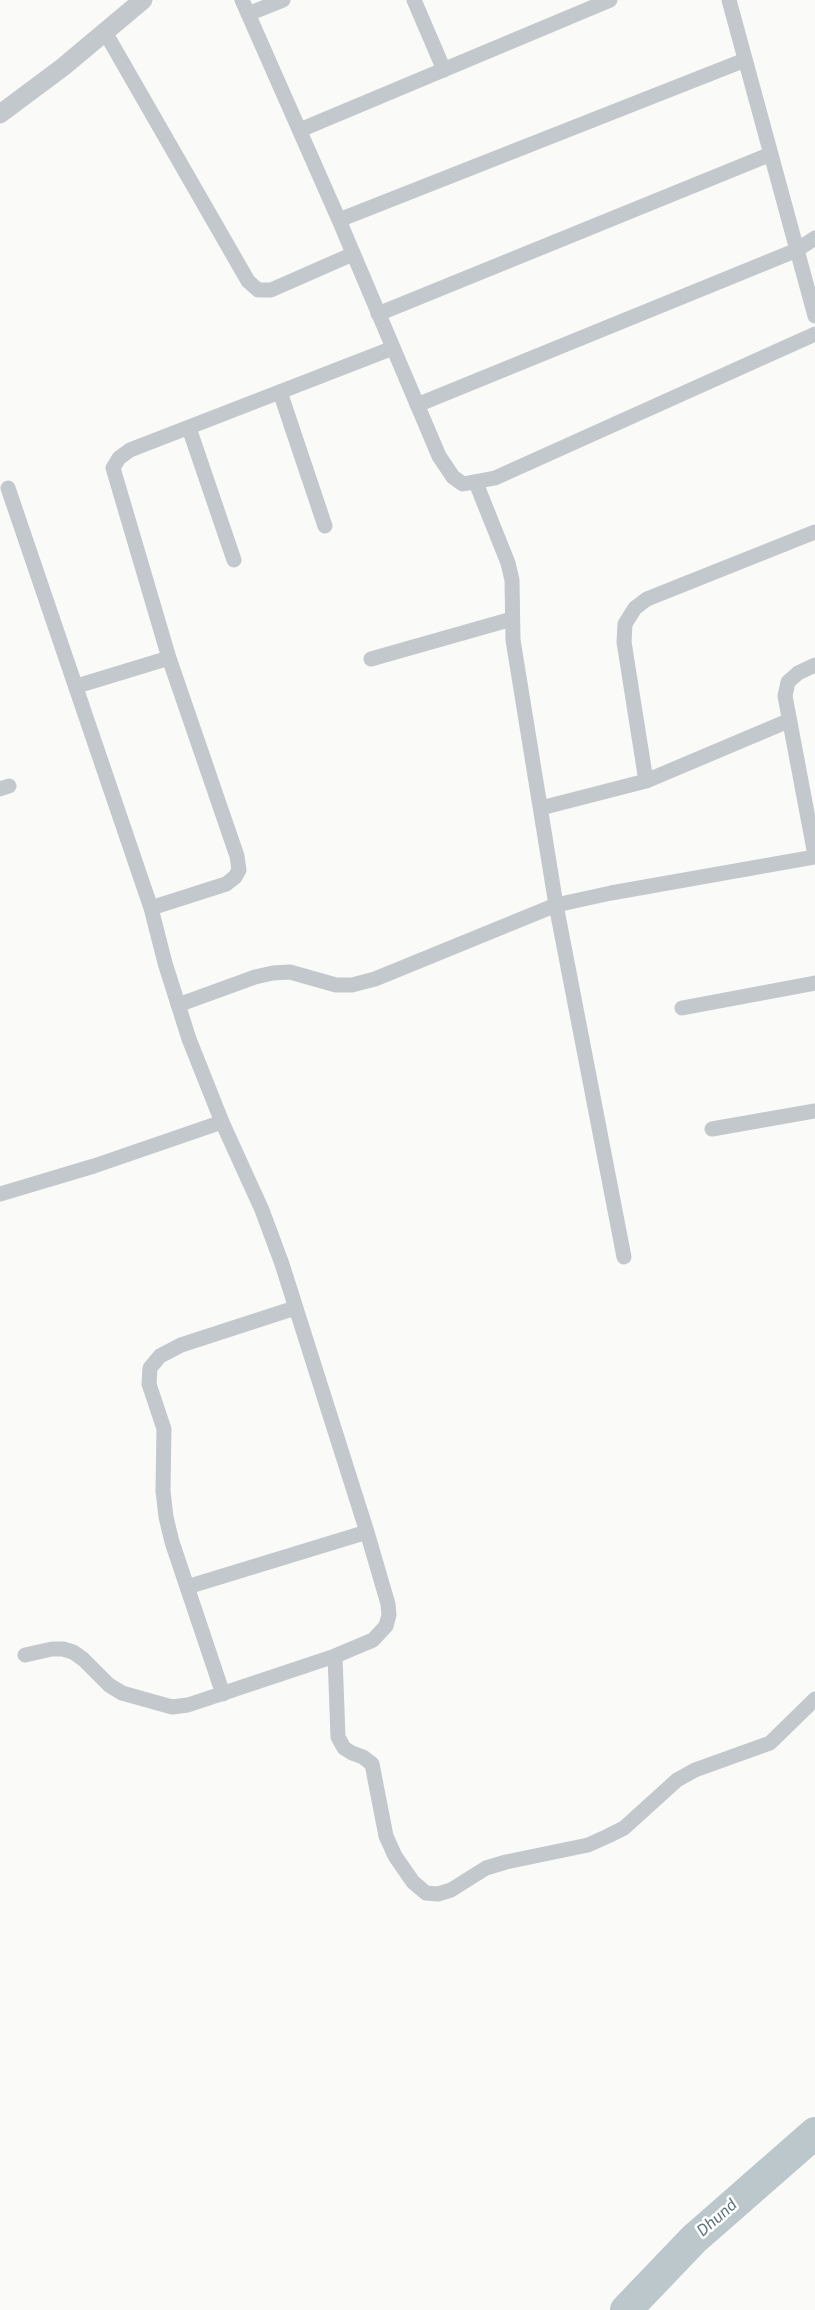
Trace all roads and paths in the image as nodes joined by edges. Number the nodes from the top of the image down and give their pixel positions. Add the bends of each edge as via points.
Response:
1 (143, 0) edge
2 (242, 0) edge
3 (283, 0) edge
4 (414, 0) edge
5 (610, 0) edge
6 (729, 0) edge
7 (248, 14) junction
8 (105, 32) junction
9 (745, 60) junction
10 (444, 70) junction
11 (0, 114) edge
12 (300, 130) junction
13 (771, 154) junction
14 (339, 220) junction
15 (815, 238) edge
16 (798, 250) junction
17 (353, 254) junction
18 (378, 314) junction
19 (815, 316) edge
20 (815, 334) edge
21 (393, 348) junction
22 (280, 392) junction
23 (417, 404) junction
24 (188, 428) junction
25 (476, 483) junction
26 (8, 488) dead end
27 (325, 526) dead end
28 (815, 532) edge
29 (234, 560) dead end
30 (512, 620) junction
31 (169, 658) junction
32 (370, 659) dead end
33 (815, 664) edge
34 (77, 686) junction
35 (788, 720) junction
36 (646, 780) junction
37 (541, 808) junction
38 (815, 856) edge
39 (556, 905) junction
40 (151, 908) junction
41 (815, 983) edge
42 (178, 1005) junction
43 (682, 1008) dead end
44 (815, 1111) edge
45 (222, 1122) junction
46 (712, 1129) dead end
47 (0, 1194) edge
48 (624, 1257) dead end
49 (295, 1308) junction
50 (367, 1532) junction
51 (187, 1588) junction
52 (25, 1654) dead end
53 (335, 1656) junction
54 (223, 1694) junction
55 (815, 1698) edge

1 - 8 street
2 - 7 street
3 - 7 street
4 - 10 street
5 - 10 street
6 - 9 street
7 - 12 street
8 - 11 street
8 - 17 street via 248,281 258,290 271,290
9 - 13 street
9 - 14 street
10 - 12 street
12 - 14 street
13 - 16 street
13 - 18 street
14 - 17 street
15 - 16 street
16 - 19 street
16 - 23 street
17 - 18 street
18 - 21 street
20 - 25 street via 495,478
21 - 22 street
21 - 23 street
22 - 24 street
22 - 27 street
23 - 25 street via 453,477 463,484
24 - 29 street
24 - 31 street via 130,450 119,458 113,468
25 - 30 street via 508,563 513,590
26 - 34 street
28 - 36 street via 647,599 635,608 625,624 624,642
30 - 32 street
30 - 37 street
31 - 34 street
31 - 40 street via 239,870 226,884
33 - 35 street via 788,682 785,696
34 - 40 street
35 - 36 street
35 - 38 street
36 - 37 street
37 - 39 street
38 - 39 street
39 - 42 street via 352,986 336,986 290,972 274,973
39 - 48 street
40 - 42 street
41 - 43 street
42 - 45 street
44 - 46 street
45 - 47 street
45 - 49 street via 262,1210
49 - 50 street
49 - 51 street via 181,1346 160,1356 150,1368 149,1384 164,1429 166,1517
50 - 51 street
50 - 53 street via 388,1604 388,1620 373,1640
51 - 54 street
52 - 54 street via 57,1649 73,1652 122,1693 172,1707
53 - 54 street
53 - 55 street via 338,1737 344,1748 372,1764 386,1836 413,1882 426,1893 451,1890 486,1868 588,1845 624,1828 677,1780 695,1770 770,1743

